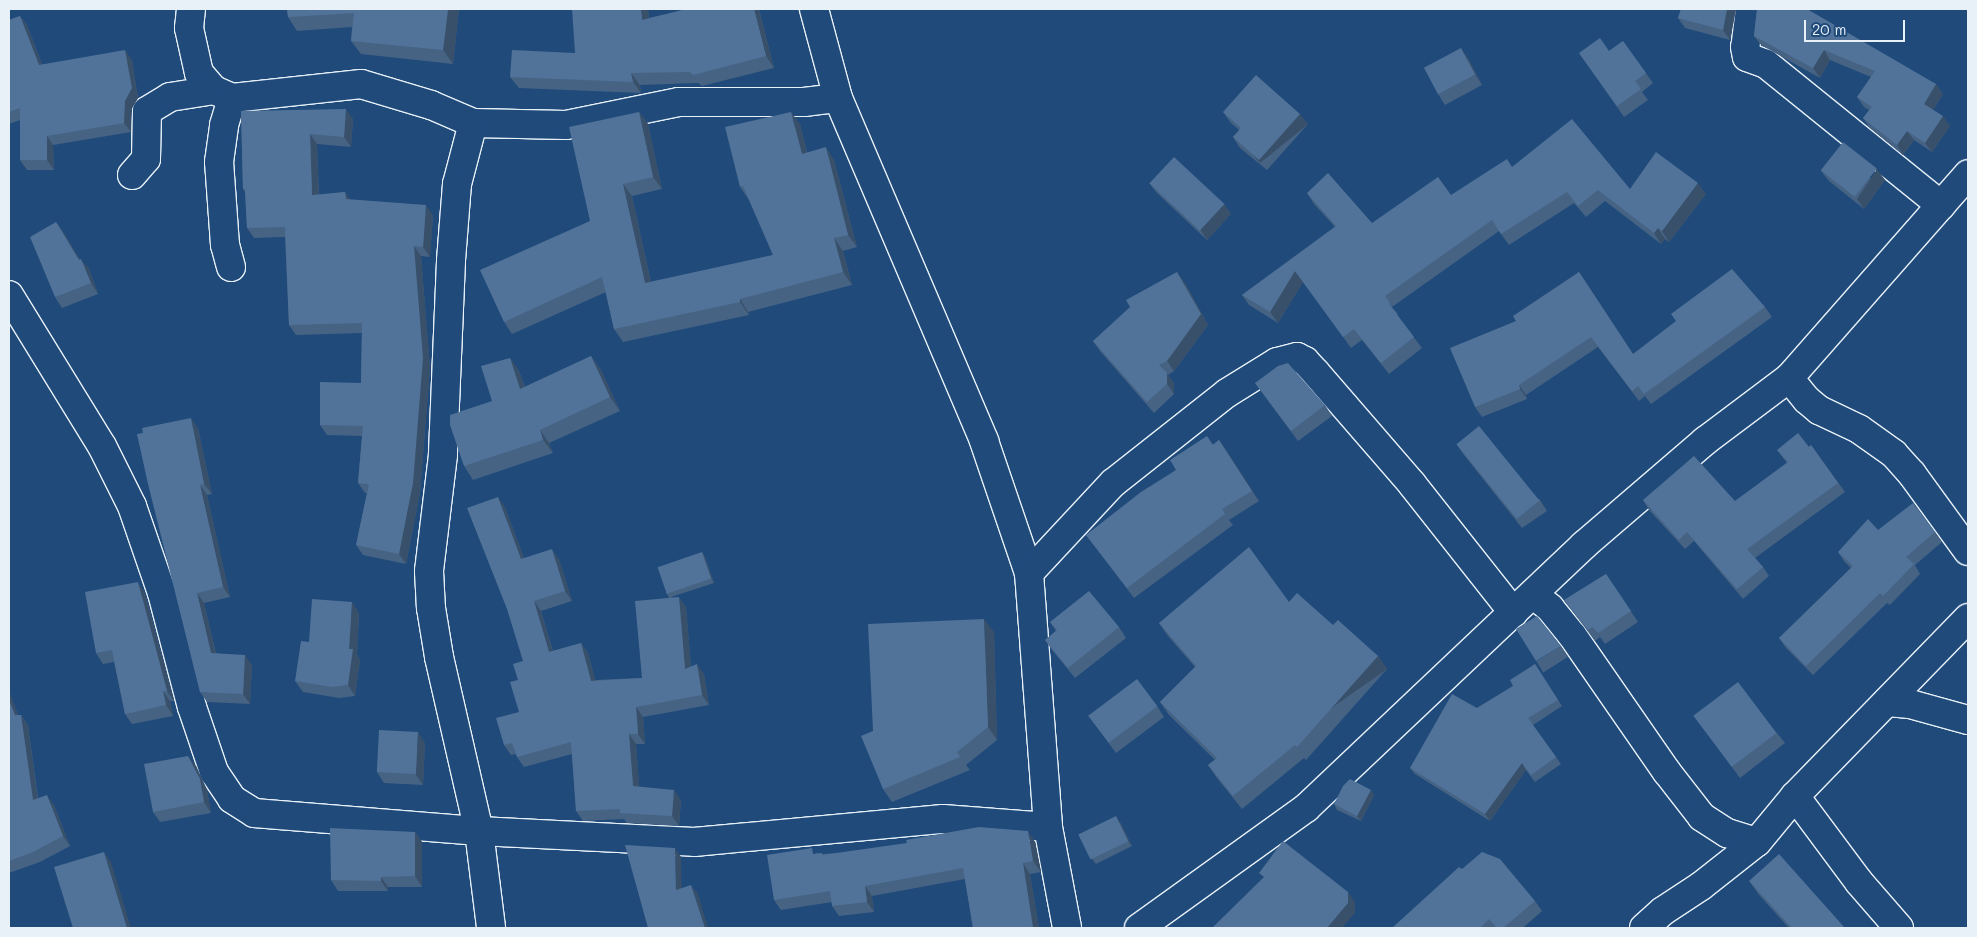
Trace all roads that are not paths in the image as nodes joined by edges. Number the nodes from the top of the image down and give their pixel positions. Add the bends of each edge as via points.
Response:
1 (192, 9) edge
2 (814, 9) edge
3 (1750, 9) edge
4 (223, 94) junction
5 (838, 98) junction
6 (473, 123) junction
7 (1968, 174) edge
8 (132, 175) dead end
9 (1941, 205) junction
10 (231, 267) dead end
11 (9, 295) edge
12 (1789, 378) junction
13 (1968, 551) edge
14 (1029, 573) junction
15 (1534, 595) junction
16 (1514, 613) junction
17 (1968, 618) edge
18 (1887, 702) junction
19 (1968, 720) edge
20 (1795, 796) junction
21 (1048, 826) junction
22 (479, 830) junction
23 (1757, 842) junction
24 (491, 928) edge
25 (1067, 928) edge
26 (1139, 928) edge
27 (1644, 928) edge
28 (1899, 928) edge

1 - 4 street via 188,28 199,73
2 - 5 street
3 - 9 street via 1745,47 1747,56 1766,64
4 - 6 street via 361,84 431,105
4 - 8 street via 170,97 147,111 146,159
4 - 10 street via 224,125 219,162 225,245
5 - 6 street via 804,102 679,102 566,125
5 - 14 street via 984,441
6 - 22 street via 457,184 450,261 443,455 429,572 431,608 440,657
7 - 9 street
9 - 12 street
11 - 22 street via 102,446 132,506 162,593 192,708 214,772 232,800 254,813
12 - 13 street via 1806,400 1819,410 1859,429 1894,454
12 - 15 street via 1698,447 1584,545
14 - 16 street via 1113,483 1227,393 1277,362 1297,357 1316,373 1412,484
14 - 21 street
15 - 16 street
15 - 23 street via 1550,608 1572,635 1702,817 1727,833
16 - 26 street via 1306,808
17 - 18 street
18 - 19 street via 1910,704
18 - 20 street
20 - 23 street
20 - 28 street via 1859,882
21 - 22 street via 943,819 694,842
21 - 25 street
22 - 24 street
23 - 27 street

